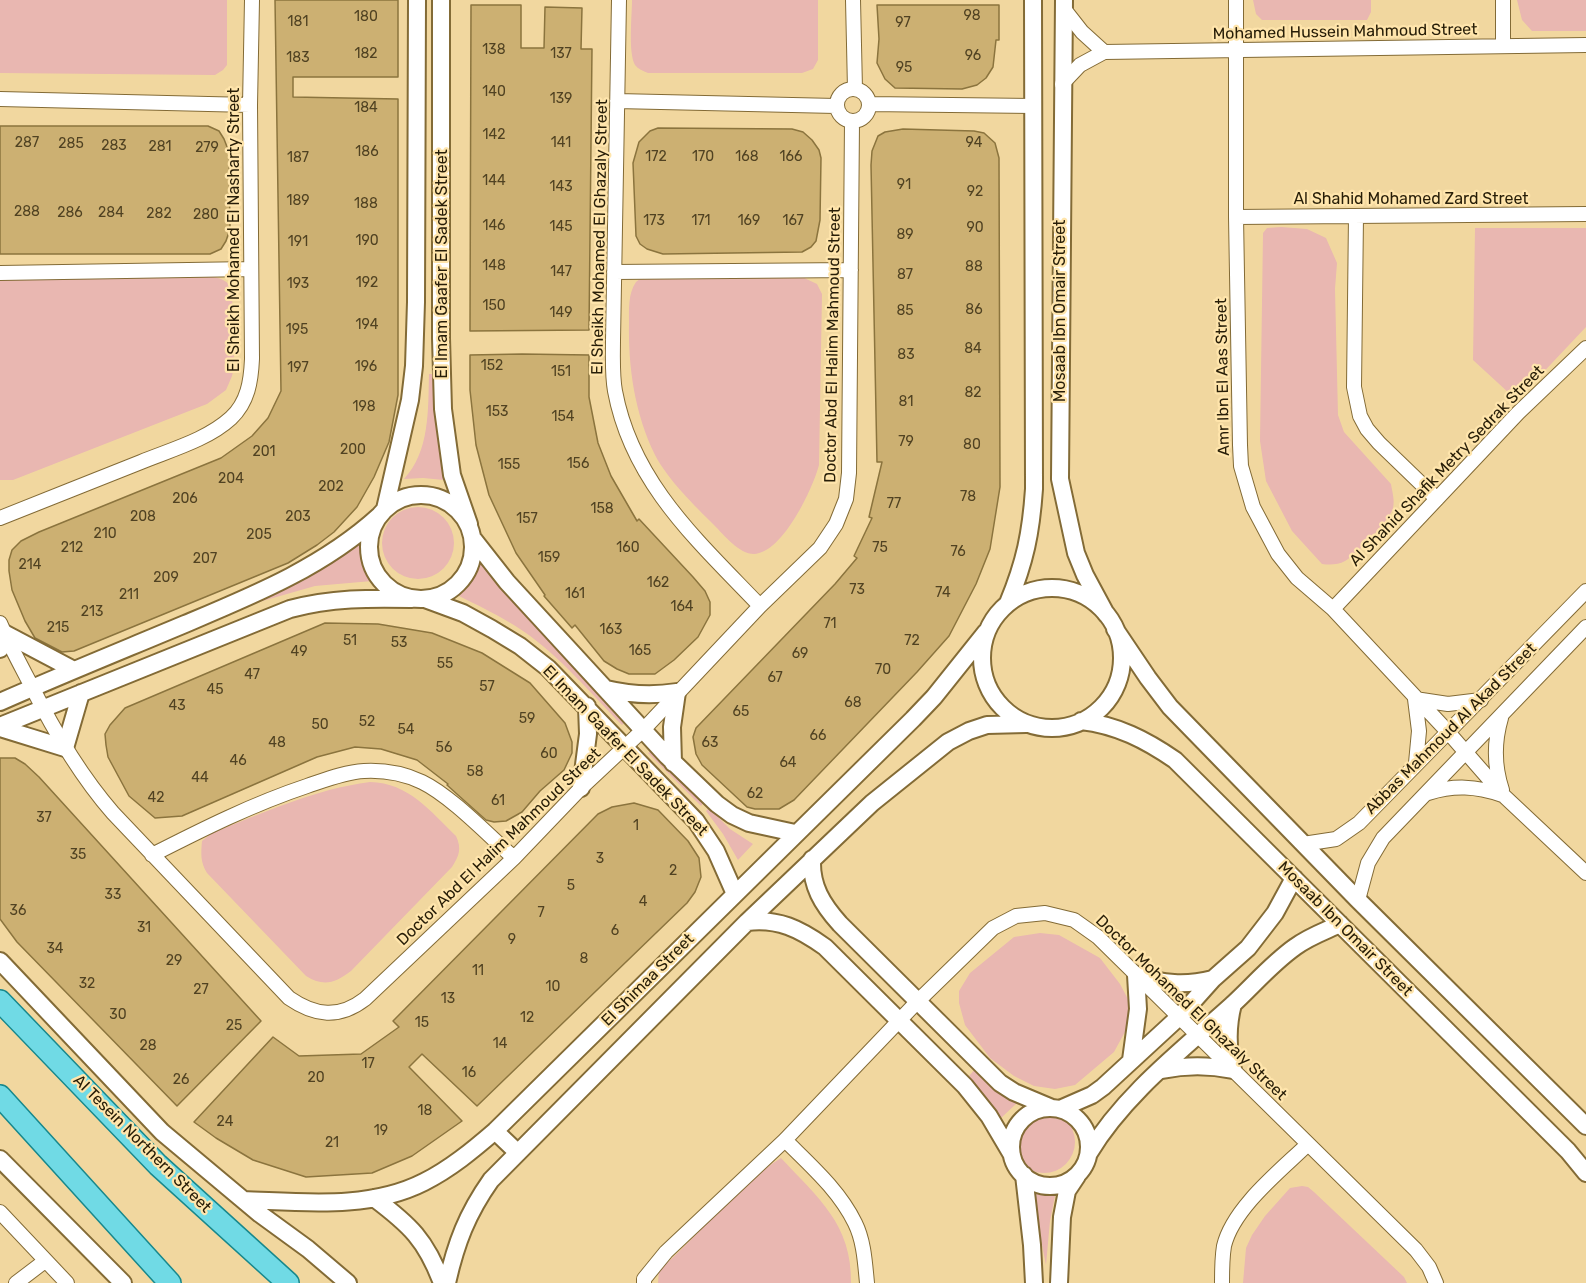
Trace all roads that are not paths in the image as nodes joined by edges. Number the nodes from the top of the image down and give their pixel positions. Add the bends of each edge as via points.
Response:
1 (252, 0) edge
2 (417, 0) edge
3 (441, 0) edge
4 (619, 0) edge
5 (853, 0) edge
6 (1033, 0) edge
7 (1236, 0) edge
8 (1503, 0) edge
9 (1064, 4) edge
10 (1586, 45) edge
11 (1503, 46) junction
12 (1236, 50) junction
13 (1104, 52) junction
14 (1062, 84) junction
15 (855, 88) junction
16 (0, 99) edge
17 (618, 101) junction
18 (869, 104) junction
19 (250, 105) junction
20 (836, 106) junction
21 (1033, 106) junction
22 (852, 122) junction
23 (1586, 214) edge
24 (1356, 216) junction
25 (1236, 217) junction
26 (250, 269) junction
27 (851, 270) junction
28 (614, 272) junction
29 (0, 273) edge
30 (1586, 348) edge
31 (1437, 499) junction
32 (382, 512) junction
33 (0, 518) edge
34 (471, 532) junction
35 (1586, 591) edge
36 (419, 599) junction
37 (1008, 603) junction
38 (760, 606) junction
39 (1333, 609) junction
40 (1106, 614) junction
41 (1586, 627) edge
42 (1115, 629) junction
43 (986, 632) junction
44 (1, 635) edge
45 (74, 670) junction
46 (32, 688) junction
47 (606, 689) junction
48 (677, 692) junction
49 (81, 693) junction
50 (1415, 699) junction
51 (1481, 700) junction
52 (0, 702) edge
53 (587, 706) junction
54 (42, 709) junction
55 (1502, 716) junction
56 (1082, 721) junction
57 (1026, 724) junction
58 (0, 727) edge
59 (643, 730) junction
60 (1448, 732) junction
61 (65, 748) junction
62 (625, 748) junction
63 (1466, 752) junction
64 (673, 763) junction
65 (1416, 764) junction
66 (581, 788) junction
67 (1426, 793) junction
68 (1503, 795) junction
69 (795, 832) junction
70 (1303, 844) junction
71 (152, 855) junction
72 (514, 858) junction
73 (812, 859) junction
74 (1585, 869) edge
75 (1294, 878) junction
76 (735, 894) junction
77 (1358, 900) junction
78 (747, 922) junction
79 (1340, 924) junction
80 (0, 961) edge
81 (1136, 975) junction
82 (1214, 979) junction
83 (0, 1001) edge
84 (918, 1002) junction
85 (1233, 1004) junction
86 (1179, 1017) junction
87 (899, 1021) junction
88 (1198, 1036) junction
89 (1131, 1060) junction
90 (1162, 1070) junction
91 (1233, 1070) junction
92 (0, 1096) edge
93 (1056, 1109) junction
94 (1586, 1126) edge
95 (495, 1131) junction
96 (786, 1140) junction
97 (1308, 1144) junction
98 (517, 1152) junction
99 (1089, 1153) junction
100 (1012, 1155) junction
101 (0, 1159) edge
102 (1080, 1172) junction
103 (1586, 1173) edge
104 (1024, 1175) junction
105 (374, 1198) junction
106 (243, 1200) junction
107 (0, 1212) edge
108 (45, 1261) junction
109 (16, 1283) edge
110 (67, 1283) edge
111 (123, 1283) edge
112 (170, 1283) edge
113 (288, 1283) edge
114 (348, 1283) edge
115 (442, 1283) edge
116 (447, 1283) edge
117 (644, 1283) edge
118 (867, 1283) edge
119 (1034, 1283) edge
120 (1059, 1283) edge
121 (1222, 1283) edge
122 (1436, 1283) edge

1 - 19 street, El Sheikh Mohamed El Nasharty Street
2 - 32 street, El Imam Gaafer El Sadek Street via 414,366 410,400
3 - 34 street, El Imam Gaafer El Sadek Street via 443,409 452,475
4 - 17 street, El Sheikh Mohamed El Ghazaly Street
5 - 15 street
6 - 21 street, Mosaab Ibn Omair Street
7 - 12 street, Amr Ibn El Aas Street
8 - 11 street
9 - 13 street via 1082,32
9 - 14 street, Mosaab Ibn Omair Street
10 - 11 street, Mohamed Hussein Mahmoud Street
11 - 12 street, Mohamed Hussein Mahmoud Street
12 - 13 street, Mohamed Hussein Mahmoud Street
12 - 25 street, Amr Ibn El Aas Street
13 - 14 street, Mohamed Hussein Mahmoud Street via 1080,65
14 - 40 street, Mosaab Ibn Omair Street via 1059,479 1076,553
15 - 18 street via 865,94
15 - 20 street via 842,93
16 - 19 street
17 - 20 street
17 - 28 street, El Sheikh Mohamed El Ghazaly Street
18 - 21 street
18 - 22 street via 865,117
19 - 26 street, El Sheikh Mohamed El Nasharty Street
20 - 22 street via 839,114
21 - 37 street, Mosaab Ibn Omair Street via 1033,498 1026,554
22 - 27 street, Doctor Abd El Halim Mahmoud Street
23 - 24 street, Al Shahid Mohamed Zard Street
24 - 25 street, Al Shahid Mohamed Zard Street
24 - 31 street via 1354,387 1360,416 1379,443
25 - 39 street, Amr Ibn El Aas Street via 1241,466 1253,507 1278,554 1297,578
26 - 29 street
26 - 33 street, El Sheikh Mohamed El Nasharty Street via 251,376 242,406 231,418 183,445
27 - 28 street
27 - 38 street, Doctor Abd El Halim Mahmoud Street via 846,499 820,548
28 - 38 street, El Sheikh Mohamed El Ghazaly Street via 614,381 630,441 664,502
30 - 31 street, Al Shahid Shafik Metry Sedrak Street
31 - 39 street, Al Shahid Shafik Metry Sedrak Street
32 - 34 street via 399,499 431,495 446,500 459,511
32 - 36 street via 371,532 373,567 382,582 396,593
32 - 45 street via 342,546 277,584
34 - 36 street via 473,557 467,573 442,596
34 - 47 street, El Imam Gaafer El Sadek Street via 507,582
35 - 51 street, Abbas Mahmoud Al Akad Street
36 - 49 street via 344,599 290,609
36 - 53 street, El Imam Gaafer El Sadek Street via 463,613 520,646
37 - 40 street via 1041,588 1059,588 1077,592
37 - 43 street
38 - 48 street, Doctor Abd El Halim Mahmoud Street
39 - 50 street, Amr Ibn El Aas Street
40 - 42 street
41 - 55 street, Abbas Mahmoud Al Akad Street
42 - 56 street via 1121,659 1114,689 1095,713
42 - 70 street, Mosaab Ibn Omair Street via 1170,707
43 - 57 street via 982,669 988,686 997,702
43 - 69 street, El Shimaa Street via 934,697
44 - 45 street
44 - 46 street, Doctor Abd El Halim Mahmoud Street
45 - 46 street
46 - 52 street
46 - 54 street, Doctor Abd El Halim Mahmoud Street
47 - 48 street via 653,696
47 - 59 street, El Imam Gaafer El Sadek Street
48 - 59 street, Doctor Abd El Halim Mahmoud Street
48 - 64 street via 672,727
49 - 54 street
49 - 61 street
50 - 51 street via 1448,704
50 - 60 street, Amr Ibn El Aas Street
50 - 65 street via 1419,731
51 - 60 street, Abbas Mahmoud Al Akad Street
53 - 62 street, El Imam Gaafer El Sadek Street
53 - 66 street via 588,734
54 - 58 street
54 - 61 street, Doctor Abd El Halim Mahmoud Street
55 - 63 street, Abbas Mahmoud Al Akad Street
55 - 68 street via 1495,747
56 - 57 street via 1064,727
56 - 75 street, Mosaab Ibn Omair Street via 1128,733 1175,760
57 - 73 street, El Shimaa Street via 987,725 948,741
58 - 61 street
59 - 62 street, Doctor Abd El Halim Mahmoud Street
59 - 64 street, El Imam Gaafer El Sadek Street
60 - 63 street, Amr Ibn El Aas Street
60 - 65 street, Abbas Mahmoud Al Akad Street
61 - 71 street, Doctor Abd El Halim Mahmoud Street via 95,793
62 - 66 street, Doctor Abd El Halim Mahmoud Street
62 - 76 street, El Imam Gaafer El Sadek Street via 696,821 716,851
63 - 67 street, Abbas Mahmoud Al Akad Street
63 - 68 street, Amr Ibn El Aas Street
64 - 69 street, El Imam Gaafer El Sadek Street via 732,815 749,823
65 - 70 street, Abbas Mahmoud Al Akad Street via 1348,832 1324,842
66 - 72 street, Doctor Abd El Halim Mahmoud Street
67 - 68 street via 1465,786
67 - 77 street, Abbas Mahmoud Al Akad Street via 1375,850
68 - 74 street, Amr Ibn El Aas Street
69 - 76 street, El Shimaa Street
70 - 77 street, Mosaab Ibn Omair Street
71 - 72 street via 203,828 294,790 364,771 407,776 424,783
71 - 72 street, Doctor Abd El Halim Mahmoud Street via 289,998 304,1008 329,1012 351,1009 365,999
73 - 78 street, El Shimaa Street
73 - 84 street via 817,892 827,909
75 - 79 street, Mosaab Ibn Omair Street
75 - 82 street via 1263,930
76 - 95 street, El Shimaa Street
77 - 94 street, Mosaab Ibn Omair Street
78 - 87 street via 787,924 806,933
78 - 98 street, El Shimaa Street
79 - 85 street via 1280,957
79 - 103 street, Mosaab Ibn Omair Street
80 - 106 street via 162,1132
81 - 82 street via 1175,985
81 - 84 street, Doctor Mohamed El Ghazaly Street via 1074,920 1045,913 1016,916 993,927
81 - 86 street, Doctor Mohamed El Ghazaly Street
81 - 89 street via 1137,1027
82 - 86 street
83 - 113 main road, Al Tesein Northern Street via 158,1165
84 - 87 street, Doctor Mohamed El Ghazaly Street
84 - 93 street via 1000,1083
85 - 88 street
85 - 91 street via 1228,1030
86 - 88 street, Doctor Mohamed El Ghazaly Street
86 - 89 street
87 - 96 street, Doctor Mohamed El Ghazaly Street
87 - 100 street via 978,1100
88 - 90 street
88 - 91 street, Doctor Mohamed El Ghazaly Street
89 - 93 street via 1092,1095
90 - 91 street via 1190,1066
90 - 99 street via 1110,1121
91 - 97 street, Doctor Mohamed El Ghazaly Street
92 - 112 main road
93 - 99 street via 1074,1117 1084,1129
93 - 100 street via 1036,1111 1023,1119 1014,1132
95 - 98 street
95 - 105 street, El Shimaa Street via 423,1183
96 - 117 street, Doctor Mohamed El Ghazaly Street via 666,1252
96 - 118 street via 839,1197 856,1224
97 - 121 street via 1242,1208 1224,1245
97 - 122 street, Doctor Mohamed El Ghazaly Street via 1416,1250
98 - 116 street, El Shimaa Street via 475,1204 462,1230
99 - 102 street
100 - 104 street
101 - 111 street
102 - 104 street via 1052,1186
102 - 120 street via 1067,1191 1062,1217
104 - 119 street
105 - 106 street, El Shimaa Street via 342,1202
105 - 115 street via 417,1235 430,1253
106 - 114 street
107 - 108 street
108 - 109 street
108 - 110 street

